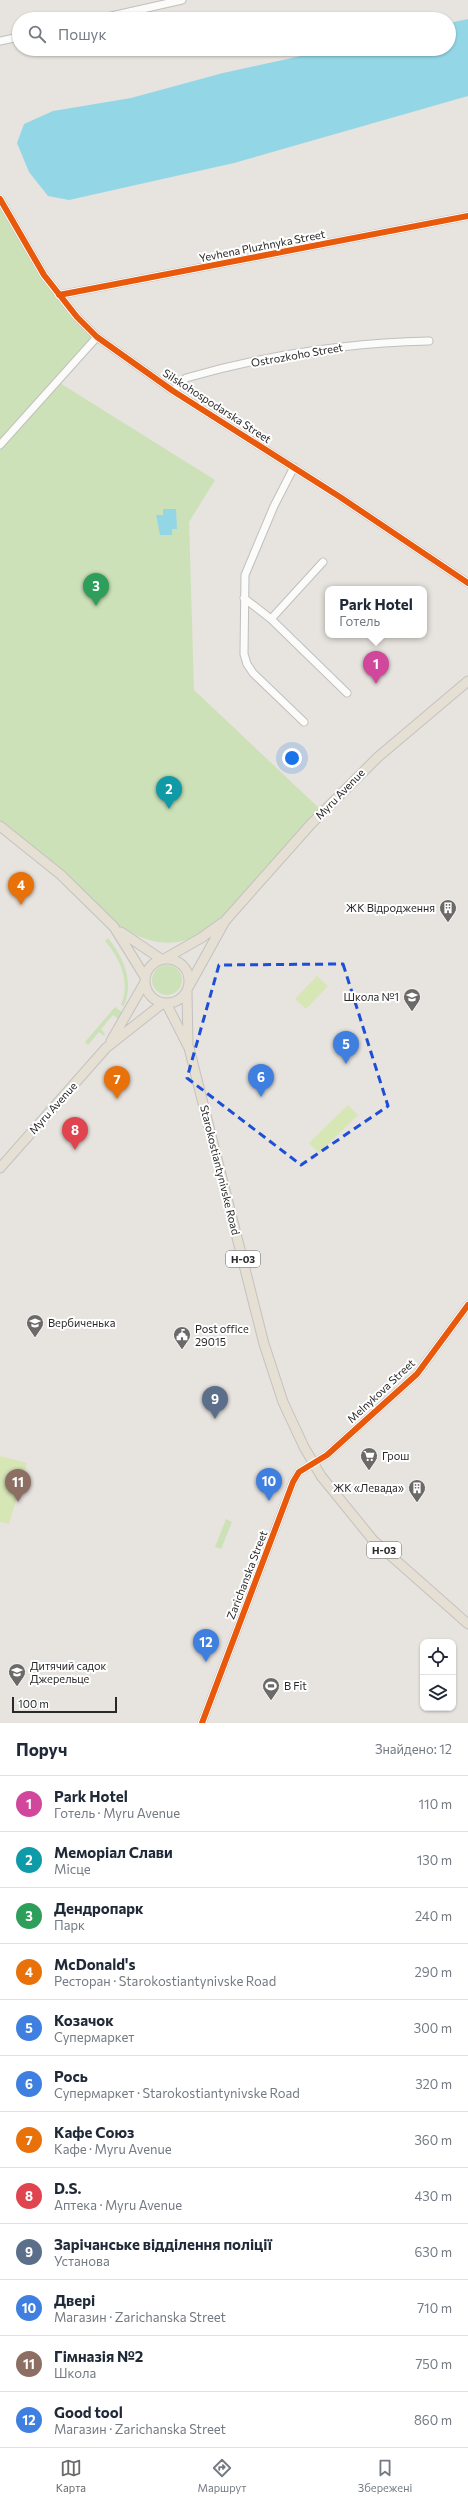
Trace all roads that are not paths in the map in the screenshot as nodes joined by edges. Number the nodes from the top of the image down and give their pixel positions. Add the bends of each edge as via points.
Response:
1 (182, 0) edge
2 (129, 12) edge
3 (12, 38) edge
4 (0, 41) edge
5 (0, 199) edge
6 (468, 216) edge
7 (59, 295) junction
8 (97, 336) junction
9 (429, 341) dead end
10 (173, 391) junction
11 (0, 444) edge
12 (294, 467) junction
13 (323, 562) dead end
14 (468, 583) edge
15 (244, 598) junction
16 (271, 619) junction
17 (468, 681) edge
18 (347, 693) dead end
19 (304, 722) dead end
20 (0, 826) edge
21 (225, 921) junction
22 (114, 927) junction
23 (164, 959) junction
24 (145, 980) junction
25 (188, 989) junction
26 (164, 1003) junction
27 (106, 1048) junction
28 (188, 1048) junction
29 (0, 1168) edge
30 (468, 1305) edge
31 (313, 1464) junction
32 (468, 1624) edge
33 (202, 1723) edge

1 - 2 street
3 - 4 street
5 - 7 street, Silskohospodarska Street via 44,275
6 - 7 street, Yevhena Pluzhnyka Street
7 - 8 street, Silskohospodarska Street
8 - 10 street, Silskohospodarska Street
8 - 11 street
9 - 10 street, Ostrozkoho Street via 374,342 306,352 186,378
10 - 12 street, Silskohospodarska Street
12 - 14 street, Silskohospodarska Street
12 - 15 street via 245,574
13 - 16 street
15 - 16 street
15 - 19 street via 244,654 247,664
16 - 18 street
17 - 21 main road, Myru Avenue via 353,780
20 - 22 main road, Н-03 via 61,875
21 - 23 main road, Myru Avenue
21 - 25 main road, Myru Avenue
22 - 23 main road, Н-03
22 - 24 main road, Н-03
23 - 24 main road via 152,964
23 - 25 main road, Н-03 via 176,960 185,966 189,976
24 - 26 main road, Н-03 via 150,995
24 - 27 main road, Myru Avenue
25 - 26 main road via 176,1001
25 - 28 main road, Н-03
26 - 27 main road, Myru Avenue
26 - 28 main road, Н-03
27 - 29 main road, Myru Avenue
28 - 31 main road, Starokostiantynivske Road / Н-03 via 264,1344 284,1402
30 - 31 street, Melnykova Street via 416,1374 327,1455
31 - 32 main road, Starokostiantynivske Road / Н-03 via 373,1540
31 - 33 street, Zarichanska Street via 299,1472 293,1482

